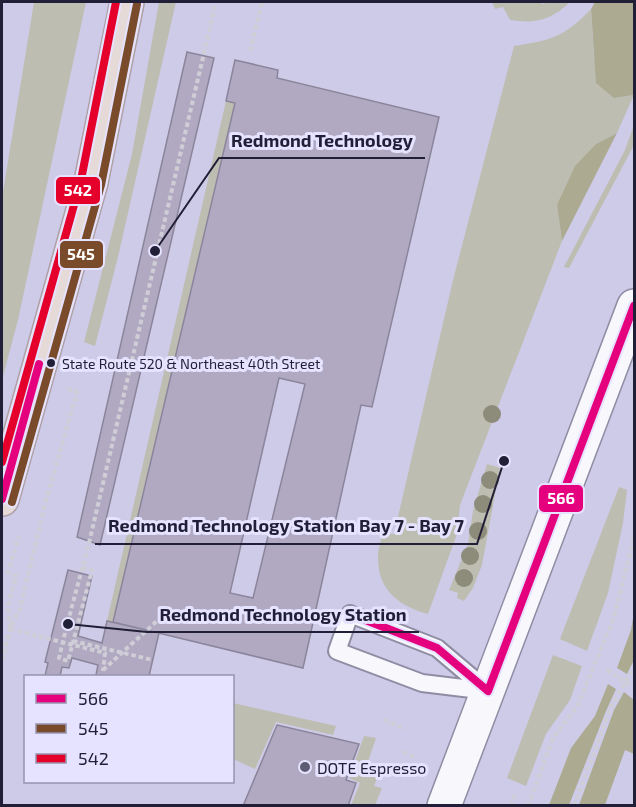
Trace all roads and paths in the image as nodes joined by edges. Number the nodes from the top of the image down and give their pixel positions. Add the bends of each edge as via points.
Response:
1 (127, 2) edge
2 (216, 2) edge
3 (262, 2) edge
4 (250, 51) dead end
5 (634, 306) edge
6 (65, 388) dead end
7 (2, 500) edge
8 (19, 537) dead end
9 (634, 537) edge
10 (82, 568) junction
11 (158, 620) dead end
12 (10, 629) junction
13 (74, 641) junction
14 (63, 642) junction
15 (122, 653) junction
16 (153, 660) dead end
17 (2, 661) edge
18 (634, 668) edge
19 (607, 670) dead end
20 (625, 683) junction
21 (634, 688) edge
22 (488, 691) junction
23 (384, 720) dead end
24 (405, 729) dead end
25 (403, 753) dead end
26 (414, 757) dead end
27 (516, 792) dead end
28 (444, 806) edge
29 (511, 806) edge
30 (528, 806) edge
31 (574, 806) edge

1 - 7 highway via 91,182
2 - 10 path
3 - 4 path
5 - 22 main road
6 - 12 path via 77,392 20,609
8 - 12 path via 8,573 16,576 8,606
9 - 30 path via 614,617 578,705 553,738
10 - 13 path via 92,570
10 - 14 path
11 - 15 path
12 - 14 path
12 - 17 path
13 - 14 path via 68,661 59,658
13 - 15 path
14 - 15 path via 105,653 103,670
15 - 16 path
18 - 20 path
19 - 20 path
20 - 21 path
20 - 31 path via 611,707
22 - 22 lane via 422,683 337,651 350,614 437,648
22 - 28 main road
23 - 24 path
25 - 26 path
27 - 29 path

